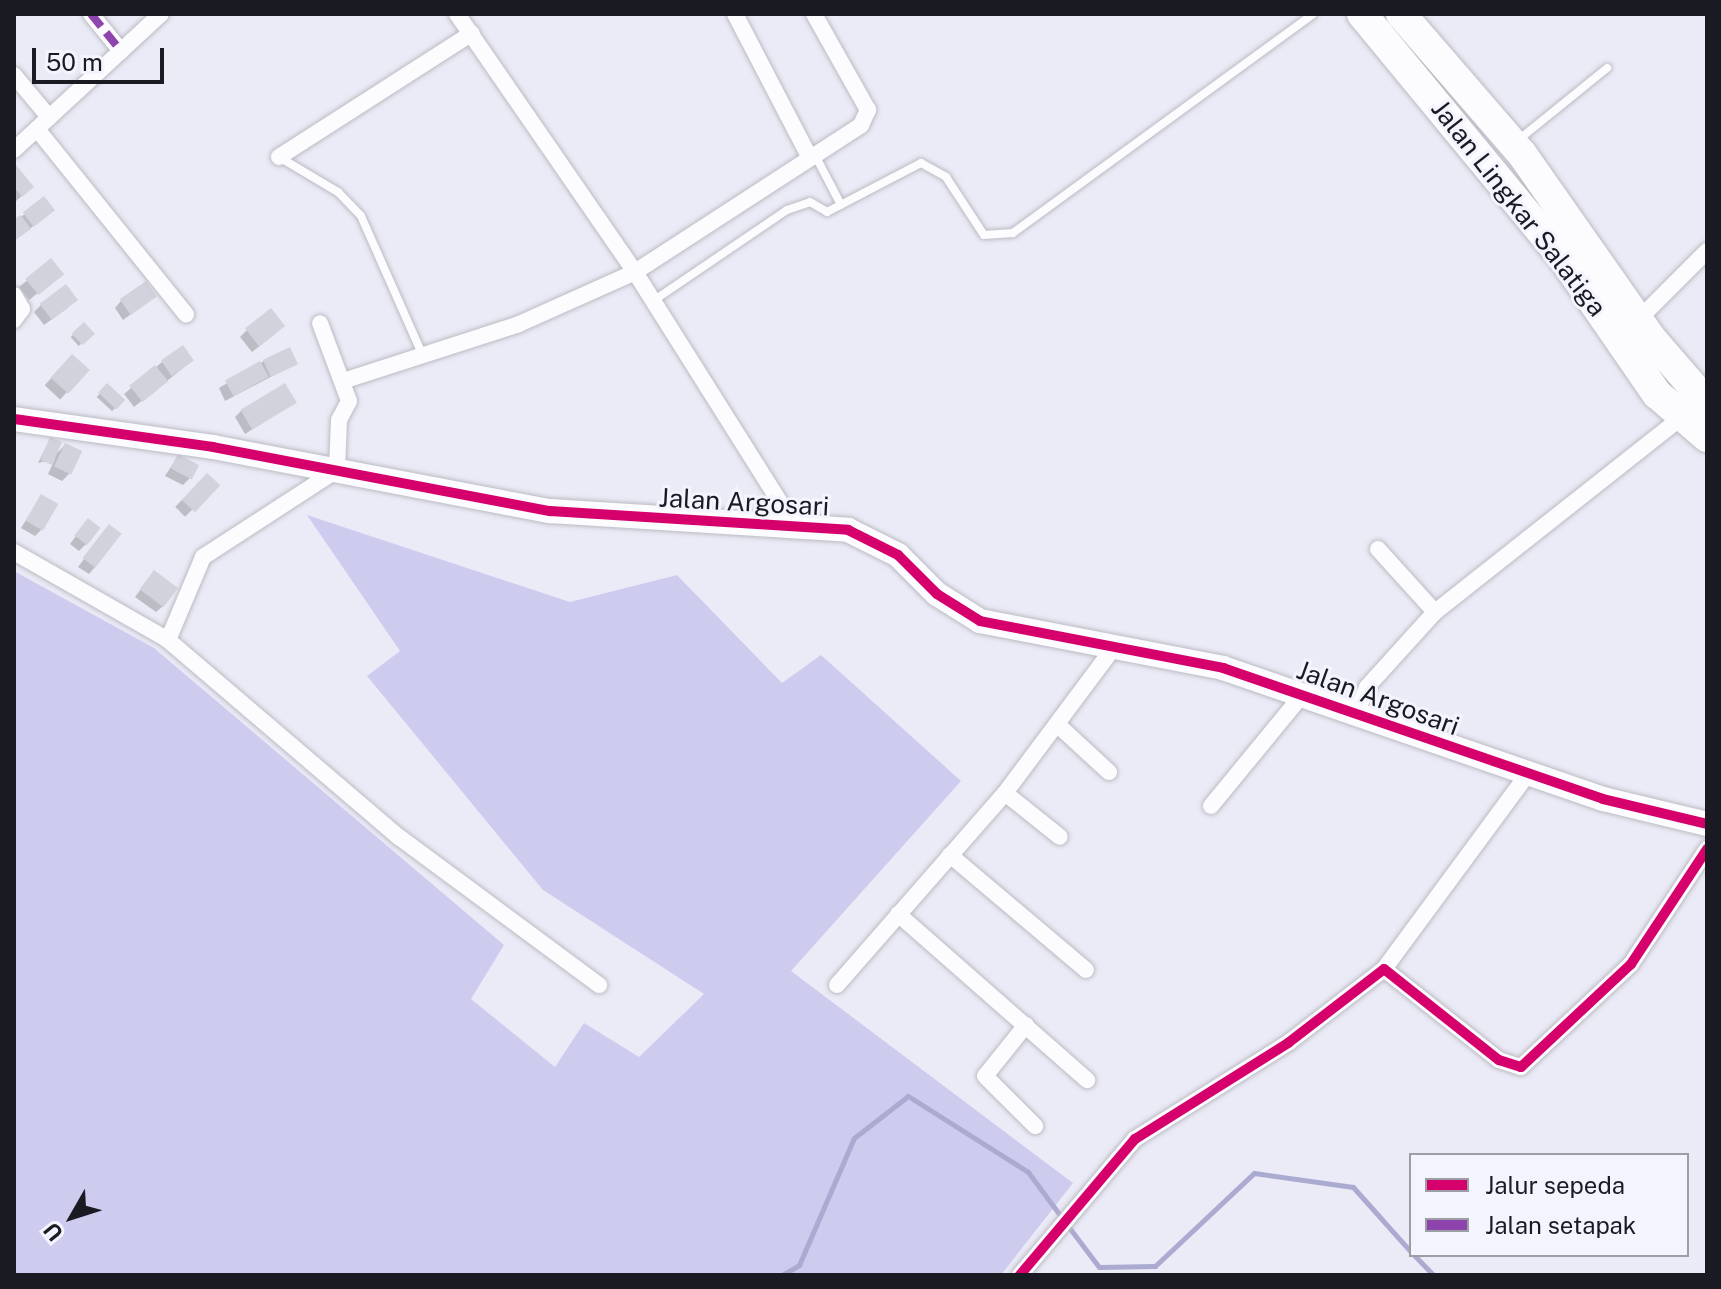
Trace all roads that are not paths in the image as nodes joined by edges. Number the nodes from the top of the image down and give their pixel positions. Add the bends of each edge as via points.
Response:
1 (91, 14) edge
2 (161, 14) edge
3 (457, 14) edge
4 (735, 14) edge
5 (814, 14) edge
6 (1313, 14) edge
7 (1362, 14) edge
8 (1401, 14) edge
9 (472, 33) junction
10 (121, 51) junction
11 (1607, 68) dead end
12 (14, 75) edge
13 (49, 117) junction
14 (37, 129) junction
15 (1513, 144) junction
16 (14, 150) edge
17 (279, 157) joint
18 (813, 157) junction
19 (841, 205) junction
20 (1707, 251) edge
21 (635, 272) junction
22 (14, 295) edge
23 (653, 301) junction
24 (186, 314) dead end
25 (14, 320) edge
26 (320, 323) dead end
27 (1629, 331) junction
28 (423, 357) junction
29 (346, 380) junction
30 (1698, 398) edge
31 (14, 419) edge
32 (1707, 437) edge
33 (337, 470) junction
34 (794, 524) junction
35 (1378, 549) dead end
36 (14, 552) edge
37 (1435, 612) junction
38 (168, 640) junction
39 (1115, 646) junction
40 (1303, 694) junction
41 (1357, 711) junction
42 (1059, 726) junction
43 (1109, 772) dead end
44 (1528, 774) junction
45 (1005, 793) junction
46 (1211, 806) dead end
47 (1707, 824) edge
48 (1060, 837) dead end
49 (1707, 849) edge
50 (950, 855) junction
51 (898, 914) junction
52 (1384, 969) junction
53 (1086, 970) dead end
54 (599, 985) dead end
55 (837, 985) dead end
56 (1026, 1025) junction
57 (1087, 1080) dead end
58 (1035, 1126) dead end
59 (1020, 1275) edge

1 - 10 street
2 - 10 street
3 - 9 street
4 - 18 street
5 - 18 street via 869,113
6 - 19 lane via 999,239 971,221 933,165 921,163
7 - 27 highway, Jalan Lingkar Salatiga
8 - 15 highway, Jalan Lingkar Salatiga
9 - 17 street
9 - 21 street
10 - 13 street
11 - 15 lane
12 - 13 street
13 - 14 street
14 - 16 street
14 - 24 street
15 - 27 highway, Jalan Lingkar Salatiga
17 - 28 lane via 338,192 361,216
18 - 19 lane
18 - 21 street
19 - 23 lane via 821,211 810,202 787,210
20 - 27 street
21 - 23 street
21 - 28 street
22 - 25 street via 22,309
23 - 34 street
26 - 29 street
27 - 30 highway, Jalan Lingkar Salatiga
28 - 29 street
29 - 33 street
30 - 32 highway, Jalan Lingkar Salatiga
30 - 37 street
31 - 33 street, Jalan Argosari
33 - 34 street, Jalan Argosari via 550,511
33 - 38 street via 203,557
34 - 39 street, Jalan Argosari via 875,541 980,621
35 - 37 street
36 - 38 street
37 - 41 street via 1367,687
38 - 54 street via 399,837
39 - 40 street, Jalan Argosari
39 - 42 street
40 - 41 street, Jalan Argosari
40 - 46 street
41 - 44 street, Jalan Argosari
42 - 43 street
42 - 45 street
44 - 47 street, Jalan Argosari
44 - 52 street
45 - 48 street
45 - 50 street
49 - 52 street via 1631,964 1521,1067 1499,1060
50 - 51 street
50 - 53 street
51 - 55 street
51 - 56 street
52 - 59 street via 1288,1043 1135,1139
56 - 57 street
56 - 58 street via 985,1076

